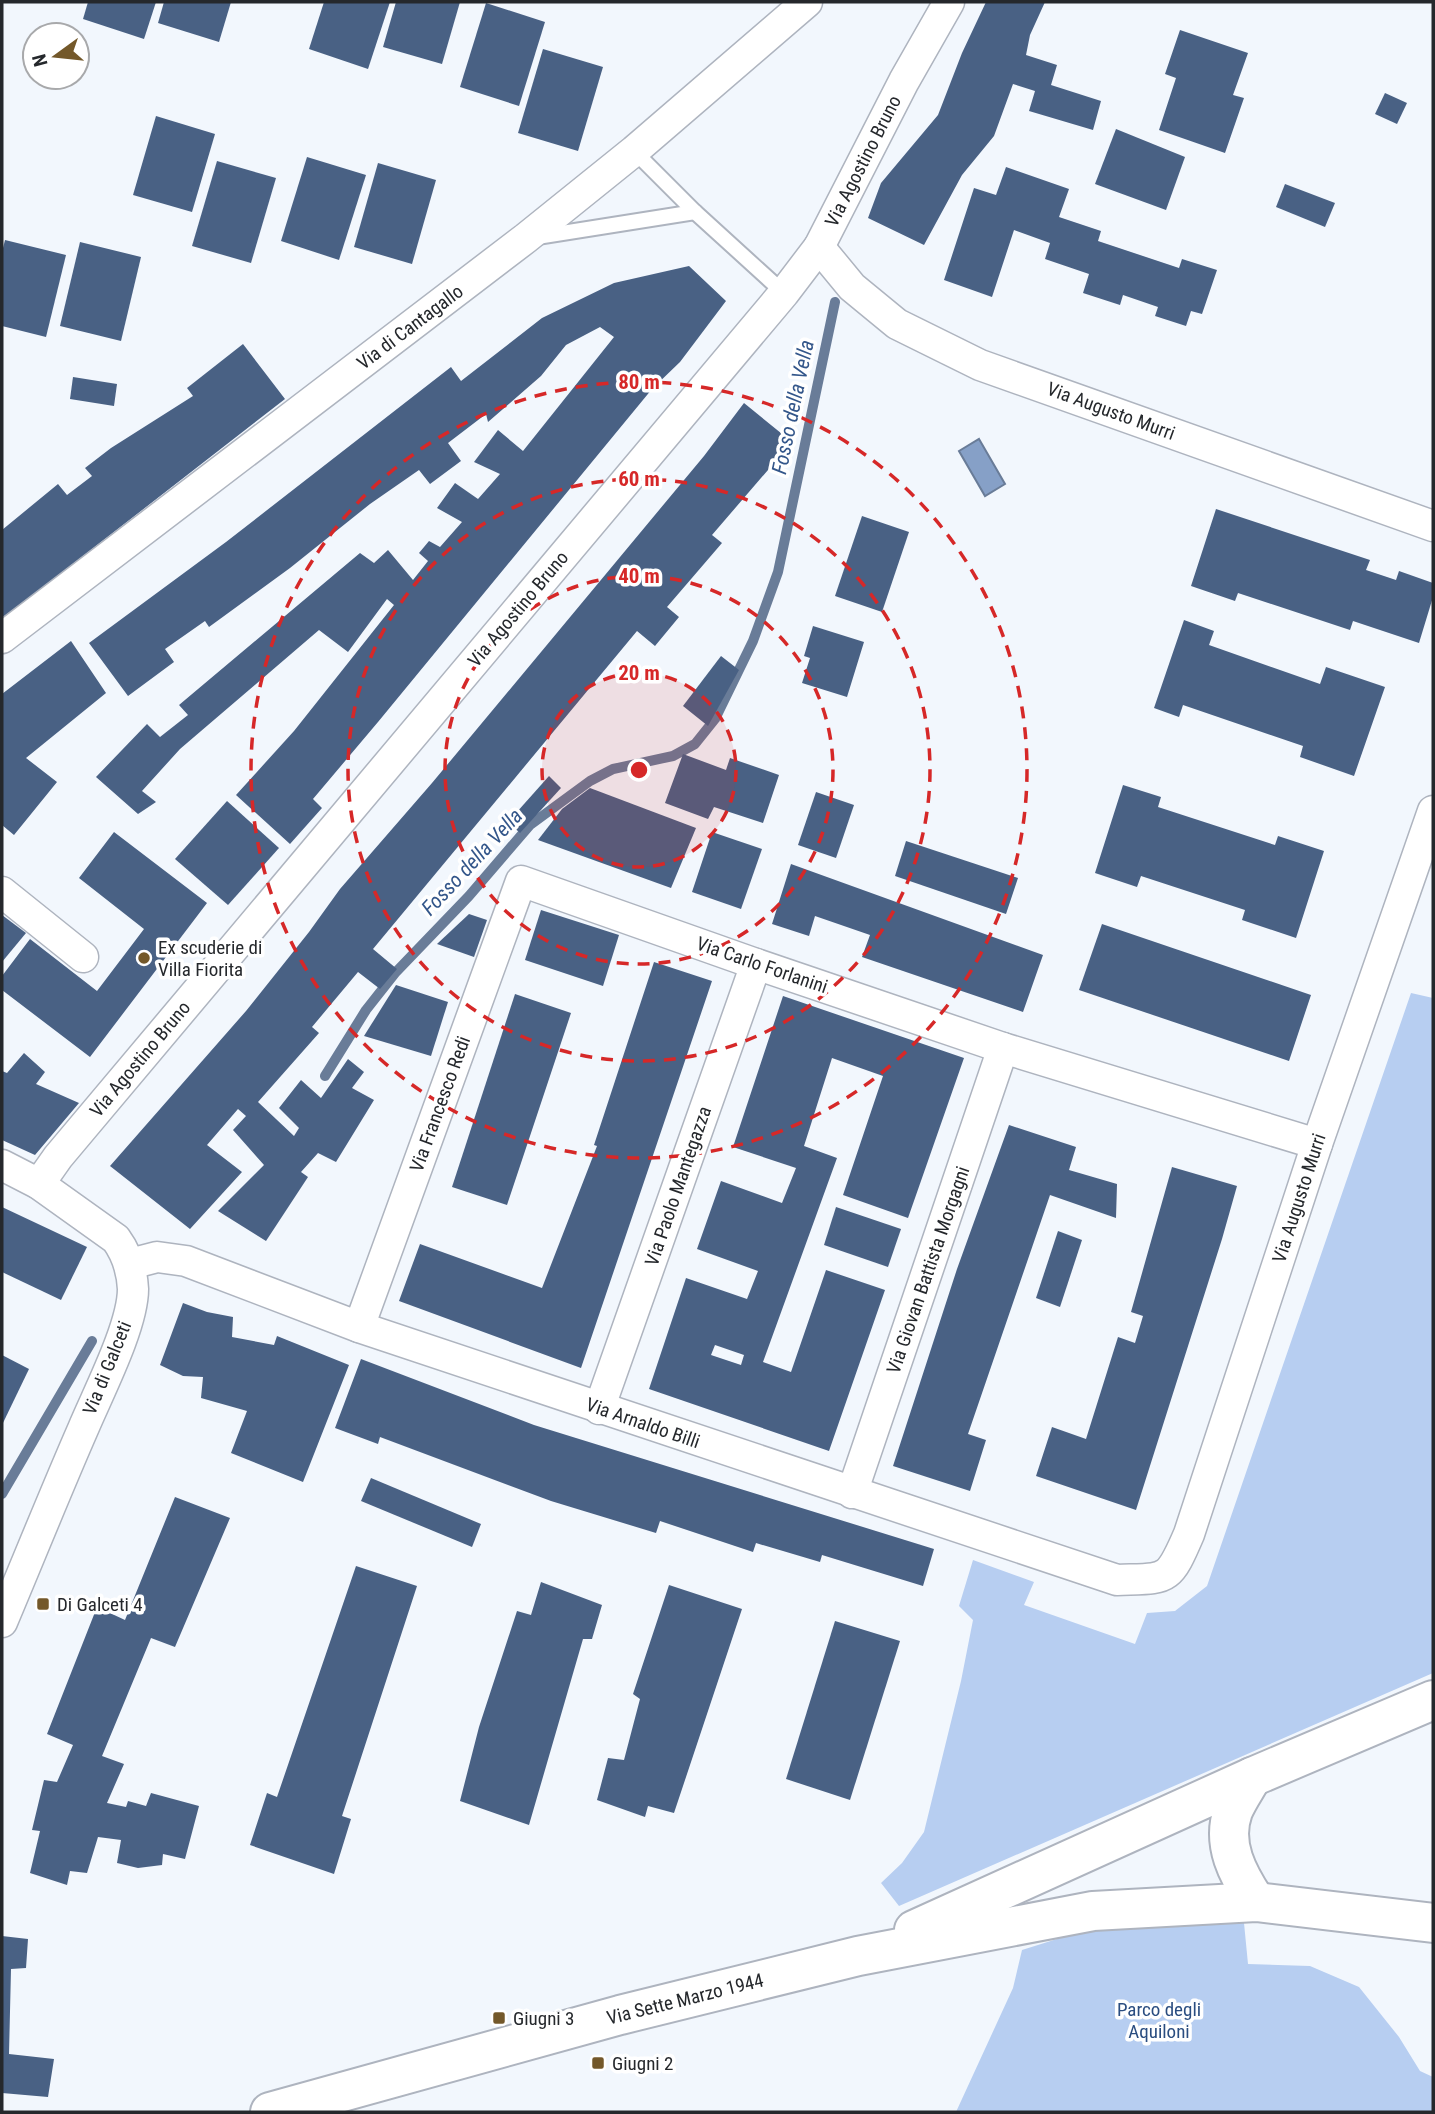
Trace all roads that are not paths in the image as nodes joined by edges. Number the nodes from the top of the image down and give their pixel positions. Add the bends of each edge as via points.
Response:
1 (807, 2) edge
2 (949, 2) edge
3 (635, 151) junction
4 (695, 212) junction
5 (526, 238) junction
6 (819, 247) junction
7 (784, 293) junction
8 (1433, 526) edge
9 (2, 638) edge
10 (1433, 811) edge
11 (521, 881) joint
12 (2, 891) edge
13 (83, 957) dead end
14 (756, 964) junction
15 (1003, 1048) junction
16 (1317, 1144) junction
17 (2, 1165) edge
18 (39, 1184) junction
19 (130, 1264) junction
20 (359, 1327) junction
21 (599, 1409) junction
22 (852, 1493) junction
23 (1159, 1578) joint
24 (2, 1622) edge
25 (1433, 1700) edge
26 (1252, 1777) junction
27 (1256, 1902) junction
28 (1433, 1923) edge
29 (858, 1956) junction
30 (270, 2112) edge

1 - 3 street, Via di Cantagallo
2 - 6 street, Via Agostino Bruno
3 - 4 lane
3 - 5 street, Via di Cantagallo
4 - 5 lane
4 - 7 lane
5 - 9 street, Via di Cantagallo
6 - 7 street, Via Agostino Bruno
6 - 8 street, Via Augusto Murri via 852,287 897,324 980,365
7 - 18 street, Via Agostino Bruno
10 - 16 street, Via Augusto Murri
11 - 14 street, Via Carlo Forlanini
11 - 20 street, Via Francesco Redi
12 - 13 street
14 - 15 street, Via Carlo Forlanini
14 - 21 street, Via Paolo Mantegazza
15 - 16 street, Via Carlo Forlanini
15 - 22 street, Via Giovan Battista Morgagni
16 - 23 street, Via Augusto Murri via 1189,1534 1174,1569
17 - 18 street
18 - 19 street via 116,1239
19 - 20 street, Via Arnaldo Billi via 158,1257 186,1261
19 - 24 street, Via di Galceti via 133,1289 116,1350
20 - 21 street, Via Arnaldo Billi
21 - 22 street, Via Arnaldo Billi
22 - 23 street, Via Arnaldo Billi via 1117,1580
25 - 26 street
26 - 27 street via 1233,1812 1228,1843 1240,1878
26 - 29 street
27 - 28 street
27 - 29 street via 1093,1911
29 - 30 street, Via Sette Marzo 1944 via 620,2015

